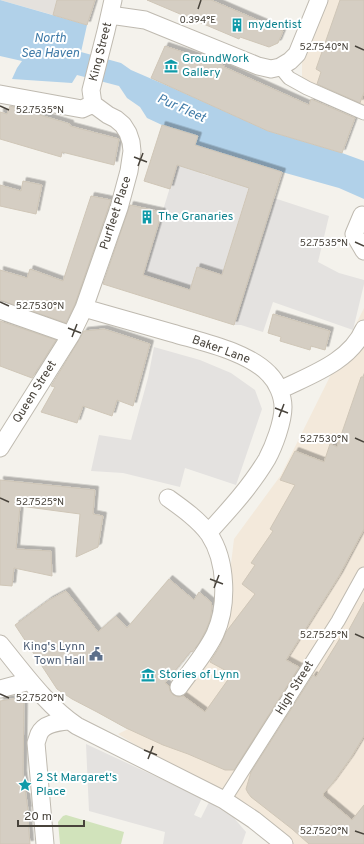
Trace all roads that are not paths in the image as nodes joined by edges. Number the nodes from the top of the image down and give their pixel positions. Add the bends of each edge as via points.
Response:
1 (319, 0) edge
2 (112, 7) edge
3 (280, 67) junction
4 (0, 94) edge
5 (92, 97) junction
6 (364, 113) edge
7 (362, 215) dead end
8 (364, 251) edge
9 (84, 308) junction
10 (0, 310) edge
11 (364, 328) edge
12 (71, 335) junction
13 (280, 390) junction
14 (0, 448) edge
15 (168, 498) dead end
16 (208, 533) junction
17 (364, 574) edge
18 (0, 644) edge
19 (30, 681) junction
20 (179, 687) dead end
21 (0, 689) edge
22 (69, 721) junction
23 (224, 800) junction
24 (45, 844) edge
25 (284, 844) edge

1 - 3 street via 297,54
2 - 3 street via 258,66 272,69
2 - 5 street, King Street
3 - 6 street via 289,78 307,88
4 - 5 street via 82,109
5 - 9 street, Purfleet Place via 108,115 123,125 128,133 132,151 119,208
7 - 8 street via 348,233
9 - 12 street, Purfleet Place
9 - 13 street, Baker Lane via 243,356 270,375
10 - 12 street
11 - 13 street via 356,344 345,355
12 - 14 street, Queen Street
13 - 16 street, Baker Lane via 283,407 280,425 267,459 238,500
15 - 16 street
16 - 20 street via 216,546 223,578 221,614 215,634
17 - 23 street, High Street via 338,621
18 - 19 street
19 - 21 street
19 - 22 street
22 - 23 street
22 - 24 street via 43,728 36,743
23 - 25 street

